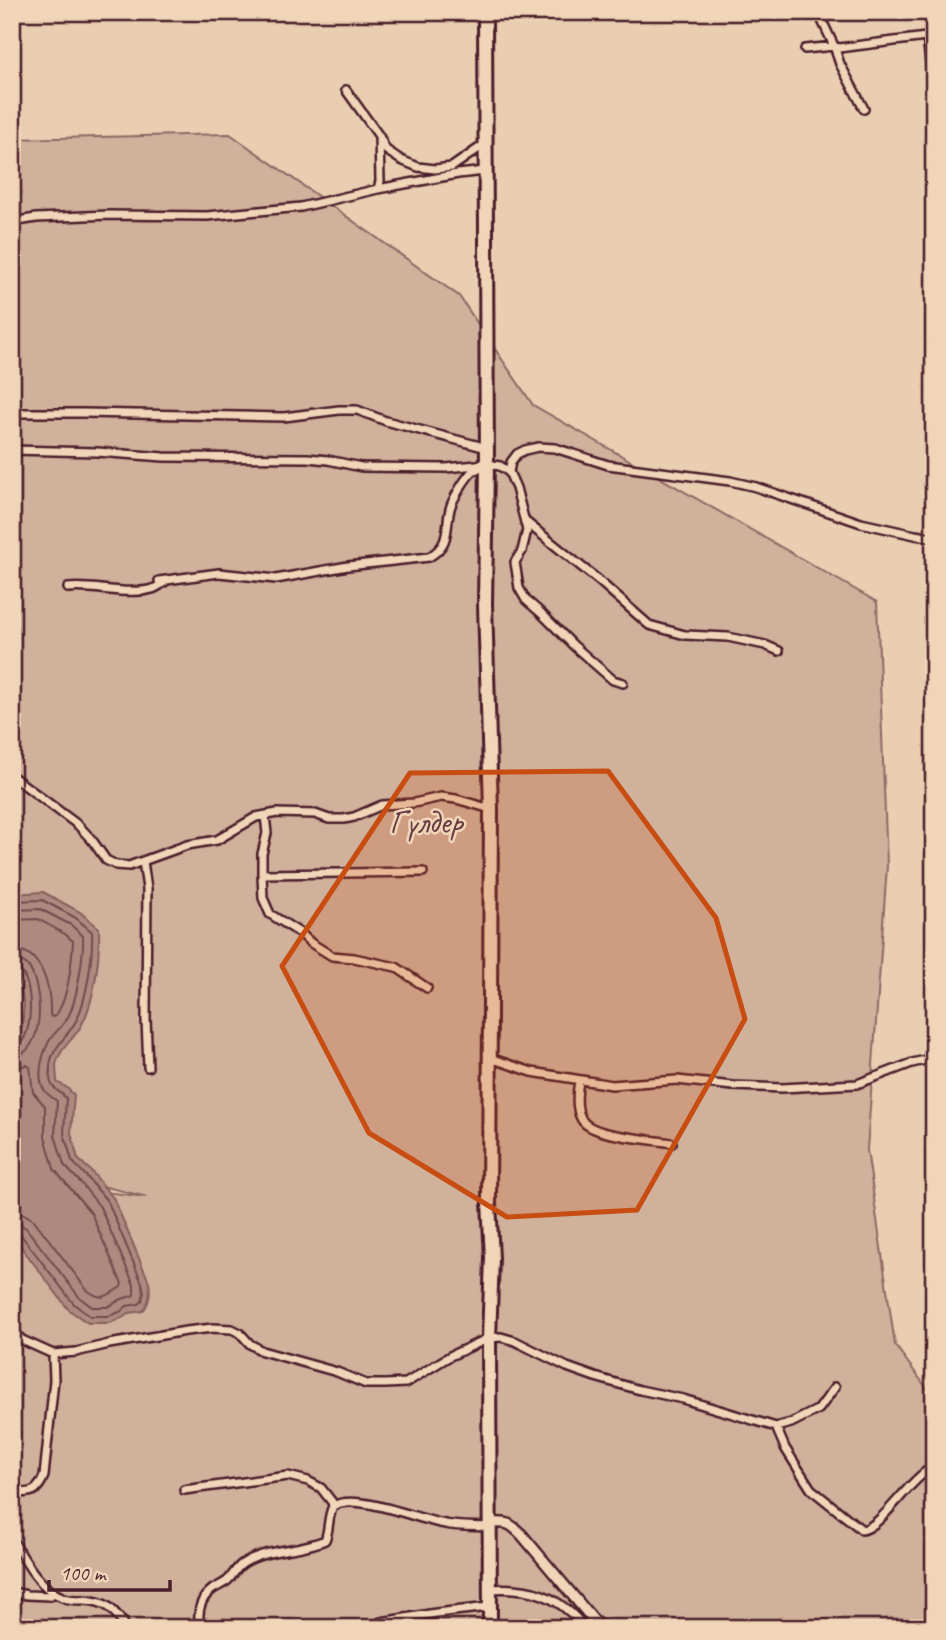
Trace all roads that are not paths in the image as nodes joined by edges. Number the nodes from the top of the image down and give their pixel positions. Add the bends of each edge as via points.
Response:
1 (485, 12) edge
2 (818, 12) edge
3 (930, 36) edge
4 (834, 46) junction
5 (805, 49) dead end
6 (346, 90) dead end
7 (934, 97) edge
8 (864, 109) dead end
9 (379, 135) junction
10 (485, 144) junction
11 (485, 171) junction
12 (378, 189) junction
13 (12, 222) edge
14 (12, 413) edge
15 (487, 448) junction
16 (12, 450) edge
17 (487, 464) junction
18 (509, 472) junction
19 (526, 522) junction
20 (934, 538) edge
21 (68, 588) dead end
22 (779, 651) dead end
23 (623, 683) dead end
24 (12, 776) edge
25 (491, 809) junction
26 (265, 816) junction
27 (143, 861) junction
28 (423, 872) dead end
29 (262, 874) junction
30 (427, 988) dead end
31 (489, 1058) junction
32 (934, 1058) edge
33 (148, 1067) dead end
34 (579, 1081) junction
35 (673, 1143) dead end
36 (12, 1329) edge
37 (489, 1338) junction
38 (53, 1354) junction
39 (835, 1387) dead end
40 (776, 1427) junction
41 (934, 1467) edge
42 (184, 1490) dead end
43 (12, 1493) edge
44 (333, 1506) junction
45 (489, 1525) junction
46 (12, 1539) edge
47 (489, 1589) junction
48 (12, 1592) edge
49 (52, 1592) junction
50 (489, 1607) junction
51 (127, 1628) edge
52 (199, 1628) edge
53 (368, 1628) edge
54 (490, 1628) edge
55 (586, 1628) edge
56 (600, 1628) edge

1 - 10 main road
2 - 4 street
3 - 4 street
3 - 7 street
4 - 5 street
4 - 8 street
6 - 9 street
9 - 10 street via 386,150 401,160 435,169 452,167
9 - 12 street
10 - 11 main road
11 - 12 street
11 - 15 main road
12 - 13 street via 302,207 207,216 109,215
14 - 15 street via 284,417 357,410
15 - 17 main road
16 - 17 street via 308,458 360,467
17 - 18 street
17 - 21 street via 472,472 455,498 443,544 429,557 276,579 219,573 163,581 154,589 140,591
17 - 25 main road via 485,604
18 - 19 street
18 - 20 street via 517,454 538,447 555,448 608,465 756,487 862,523
19 - 22 street via 649,625 685,635 727,637
19 - 23 street via 526,539 514,562 522,594 613,680
24 - 27 street via 78,825 106,860 129,866
25 - 26 street via 441,797 382,804 344,819 298,812
25 - 31 main road
26 - 27 street via 216,840
26 - 29 street
27 - 33 street
28 - 29 street
29 - 30 street via 263,898 270,914 317,947 332,956 396,967
31 - 34 street
31 - 37 main road
32 - 34 street via 838,1086
34 - 35 street via 579,1110 588,1127
36 - 38 street via 22,1340
37 - 38 street via 399,1384 366,1384 262,1351 232,1329 186,1331
37 - 40 street via 515,1341 594,1377
37 - 45 main road
38 - 43 street via 44,1476 34,1491
39 - 40 street via 819,1409
40 - 41 street via 811,1489 862,1530
42 - 44 street via 288,1476 321,1488
44 - 45 street via 385,1507 446,1525
44 - 52 street via 325,1540 243,1563 203,1600
45 - 47 main road
45 - 56 street via 505,1522 522,1535
46 - 49 street
47 - 50 main road
47 - 55 street via 532,1590 559,1602
48 - 49 street via 50,1596
49 - 51 street via 62,1598 106,1604
50 - 53 street via 381,1622
50 - 54 main road

